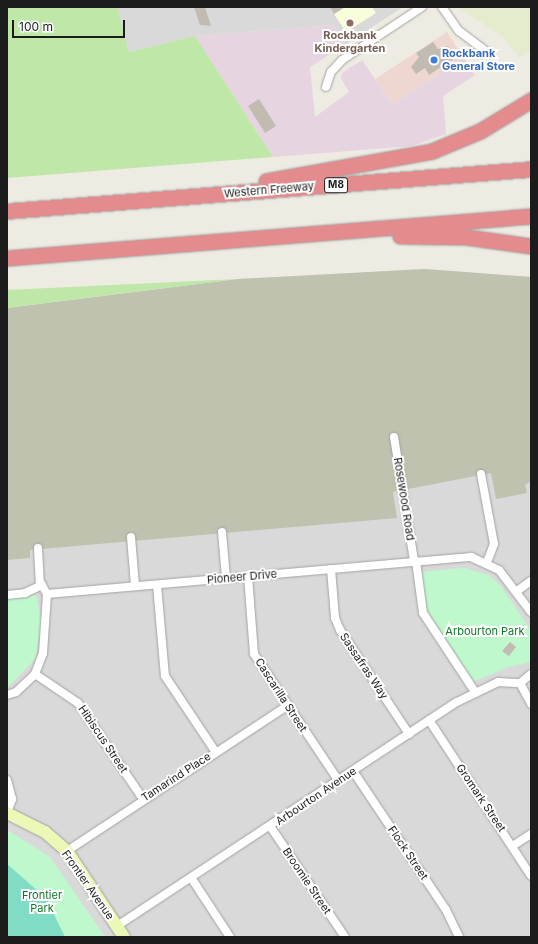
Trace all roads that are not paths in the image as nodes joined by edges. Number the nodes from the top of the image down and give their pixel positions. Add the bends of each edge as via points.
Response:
1 (422, 7) edge
2 (442, 7) edge
3 (487, 52) dead end
4 (326, 87) dead end
5 (531, 100) edge
6 (531, 169) edge
7 (141, 201) junction
8 (7, 211) edge
9 (531, 216) edge
10 (161, 246) junction
11 (531, 246) edge
12 (7, 258) edge
13 (394, 437) dead end
14 (481, 474) dead end
15 (222, 532) dead end
16 (131, 537) dead end
17 (38, 548) dead end
18 (415, 561) junction
19 (487, 562) junction
20 (331, 569) junction
21 (248, 576) junction
22 (226, 578) junction
23 (531, 581) edge
24 (42, 585) junction
25 (157, 585) junction
26 (135, 586) junction
27 (517, 591) junction
28 (47, 594) junction
29 (7, 595) edge
30 (531, 612) edge
31 (35, 674) junction
32 (531, 674) edge
33 (520, 683) junction
34 (475, 692) junction
35 (7, 695) edge
36 (531, 704) edge
37 (286, 706) junction
38 (429, 720) junction
39 (409, 734) junction
40 (215, 751) junction
41 (353, 771) junction
42 (7, 780) edge
43 (338, 780) junction
44 (143, 799) junction
45 (7, 813) edge
46 (270, 826) junction
47 (531, 834) edge
48 (514, 845) junction
49 (67, 852) junction
50 (531, 876) edge
51 (192, 879) junction
52 (117, 926) junction
53 (124, 937) edge
54 (230, 937) edge
55 (345, 937) edge
56 (459, 937) edge

1 - 4 street via 342,60 330,72
2 - 3 street via 459,31
5 - 7 highway via 468,137 405,158
6 - 7 highway, Western Freeway / M8
7 - 8 highway, Western Freeway / M8
9 - 10 highway
10 - 11 highway via 431,236
10 - 12 highway
13 - 18 street, Rosewood Road
14 - 19 street via 494,544
15 - 22 street
16 - 26 street
17 - 24 street
18 - 19 street, Pioneer Drive via 463,557
18 - 20 street, Pioneer Drive
18 - 34 street, Rosewood Road via 422,613
19 - 27 street
20 - 21 street, Pioneer Drive
20 - 39 street, Sassafras Way via 340,630
21 - 22 street, Pioneer Drive
21 - 37 street, Cascarilla Street via 254,654
22 - 25 street, Pioneer Drive
23 - 27 street
24 - 28 street
24 - 29 street via 25,593
25 - 26 street, Pioneer Drive
25 - 40 street via 165,676
26 - 28 street, Pioneer Drive
27 - 30 street
28 - 31 street via 43,653
31 - 35 street via 16,692
31 - 44 street, Hibiscus Street via 78,703
32 - 33 street
33 - 34 street, Arbourton Avenue via 504,680
33 - 36 street
34 - 38 street, Arbourton Avenue
37 - 40 street, Tamarind Place
37 - 43 street, Cascarilla Street
38 - 39 street, Arbourton Avenue
38 - 48 street, Gromark Street
39 - 41 street, Arbourton Avenue
40 - 44 street, Tamarind Place
41 - 43 street, Arbourton Avenue
41 - 56 street, Flock Street via 446,910
42 - 45 street via 12,799
43 - 46 street, Arbourton Avenue
44 - 49 street, Tamarind Place
45 - 49 street, Frontier Avenue via 44,832
46 - 51 street, Arbourton Avenue
46 - 55 street, Broomie Street
47 - 48 street
48 - 50 street, Gromark Street
49 - 52 street, Frontier Avenue
51 - 52 street, Arbourton Avenue
51 - 54 street
52 - 53 street, Frontier Avenue

